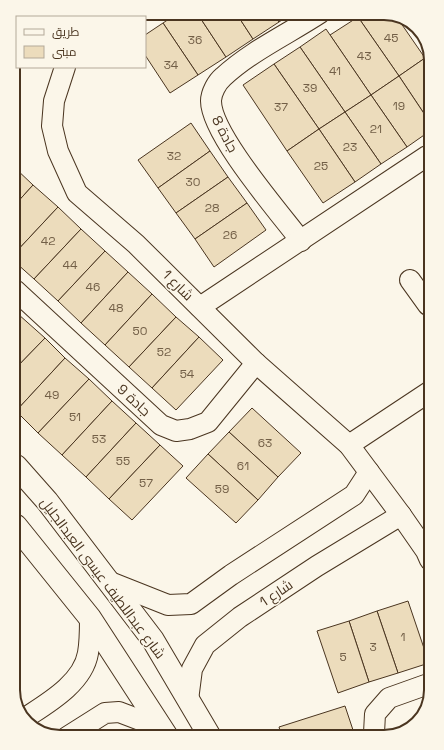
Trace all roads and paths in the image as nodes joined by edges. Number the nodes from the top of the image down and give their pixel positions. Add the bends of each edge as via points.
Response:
1 (309, 20) edge
2 (65, 68) edge
3 (424, 158) edge
4 (301, 241) junction
5 (410, 280) dead end
6 (20, 295) edge
7 (424, 299) edge
8 (200, 307) junction
9 (256, 363) junction
10 (424, 395) edge
11 (350, 445) junction
12 (20, 471) edge
13 (369, 472) junction
14 (401, 515) junction
15 (20, 531) edge
16 (424, 548) edge
17 (110, 582) junction
18 (90, 618) junction
19 (424, 686) edge
20 (188, 700) junction
21 (29, 715) edge
22 (78, 730) edge
23 (160, 730) edge
24 (163, 730) edge
25 (206, 730) edge
26 (374, 730) edge

1 - 4 street, جادة 8 via 222,77 215,87 211,100 214,117 226,142
2 - 8 street, شارع 1 via 54,101 52,126 58,151 77,193 136,244
3 - 4 street
4 - 8 street
5 - 7 street
6 - 9 street, جادة 9 via 161,425 176,431 208,422
8 - 9 street, شارع 1
9 - 11 street, شارع 1
10 - 11 street
11 - 13 street, شارع 1
12 - 17 main road, شارع عبداللطيف عيسى العبدالجليل
13 - 14 street, شارع 1
13 - 17 street via 354,495 191,604 168,605
14 - 16 street, شارع 1
14 - 20 street, شارع 1 via 317,566 205,645 192,669
15 - 18 main road
17 - 20 main road, شارع عبداللطيف عيسى العبدالجليل via 153,640
18 - 21 street via 88,654 78,675 59,696
18 - 24 main road
19 - 26 street via 389,698 375,714
20 - 25 main road, شارع عبداللطيف عيسى العبدالجليل
22 - 23 street via 105,713 119,712

